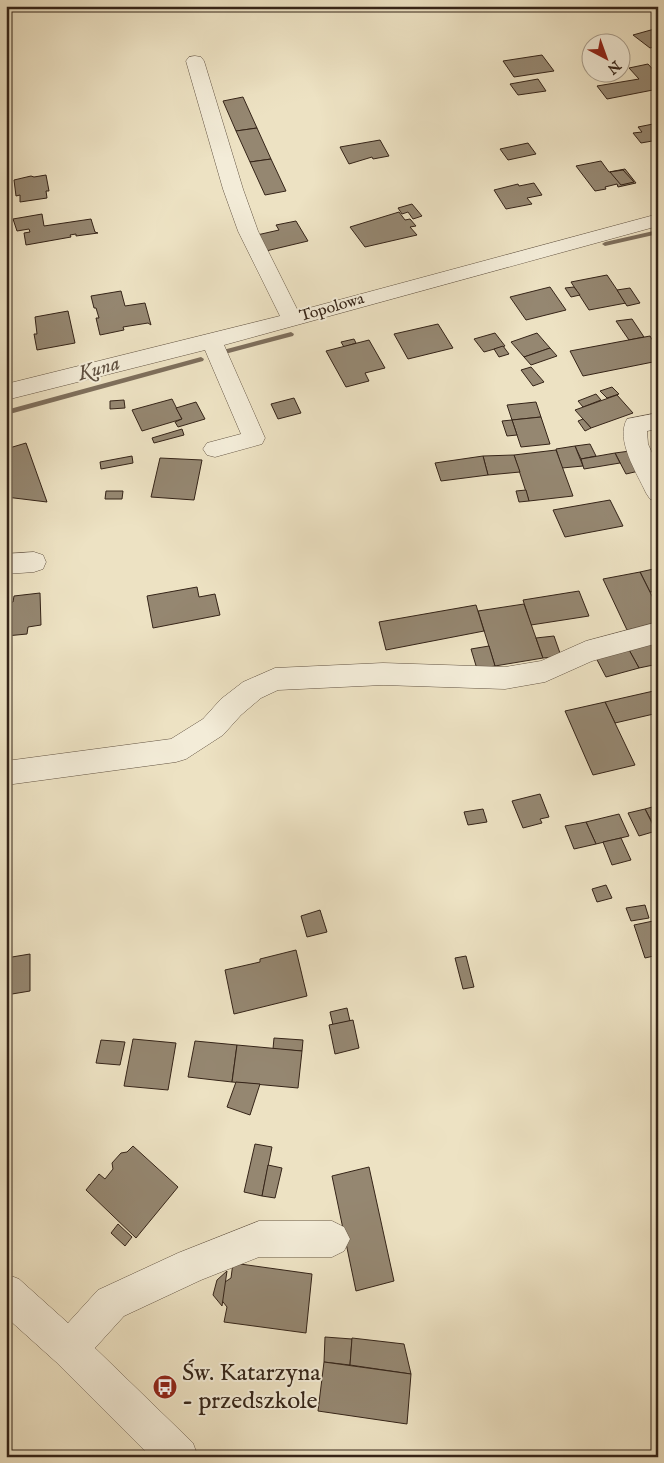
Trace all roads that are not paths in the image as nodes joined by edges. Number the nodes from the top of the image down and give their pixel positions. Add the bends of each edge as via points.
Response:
1 (195, 61) dead end
2 (658, 220) edge
3 (292, 319) junction
4 (212, 341) junction
5 (6, 392) edge
6 (658, 420) edge
7 (215, 449) dead end
8 (658, 493) edge
9 (34, 562) dead end
10 (6, 564) edge
11 (658, 632) edge
12 (6, 773) edge
13 (332, 1239) dead end
14 (6, 1292) edge
15 (69, 1349) junction
16 (179, 1457) edge

1 - 3 street via 248,231
2 - 3 street, Topolowa
3 - 4 street, Topolowa
4 - 5 street, Topolowa
4 - 7 street via 254,438
6 - 8 street via 635,425 636,444
9 - 10 street
11 - 12 street via 586,652 545,671 505,678 383,674 275,679 252,690 213,728 176,750
13 - 15 street via 259,1239 191,1266 111,1303
14 - 15 street
15 - 16 street

